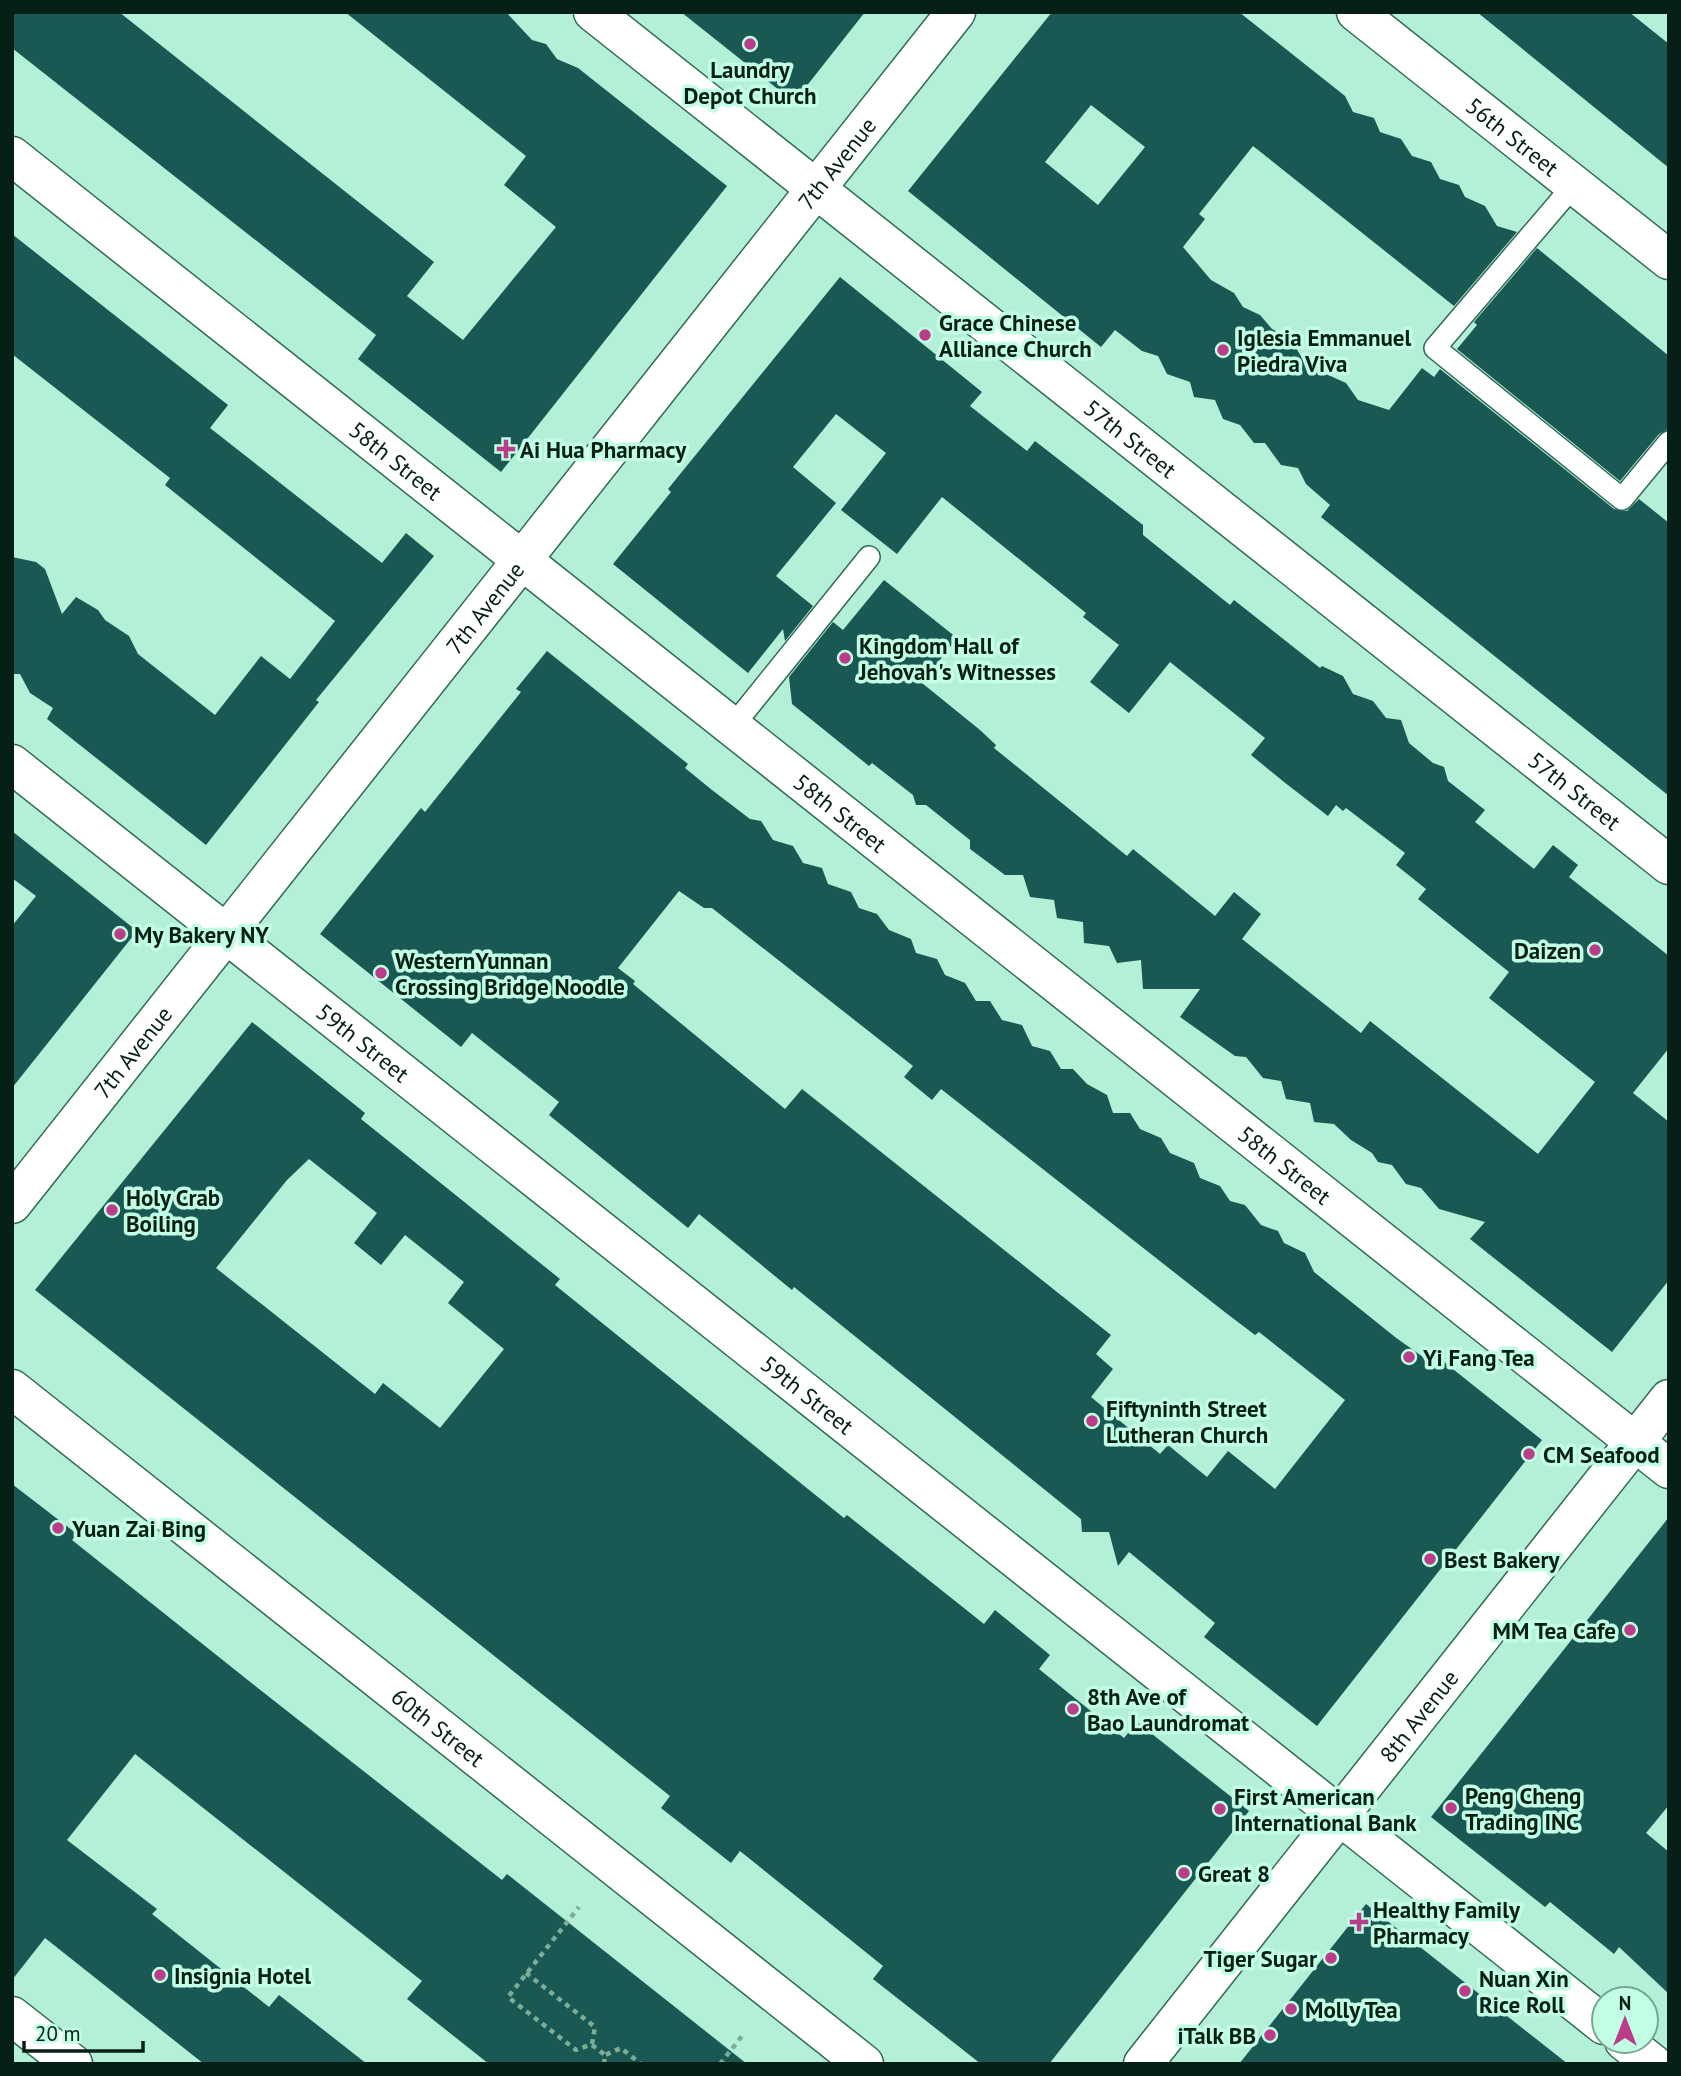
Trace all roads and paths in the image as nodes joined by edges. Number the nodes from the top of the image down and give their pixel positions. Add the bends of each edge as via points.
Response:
1 (593, 12) edge
2 (956, 12) edge
3 (1356, 12) edge
4 (12, 156) edge
5 (1574, 185) junction
6 (817, 190) junction
7 (1669, 260) edge
8 (1669, 442) edge
9 (869, 557) dead end
10 (522, 560) junction
11 (732, 727) junction
12 (12, 764) edge
13 (1669, 865) edge
14 (227, 934) junction
15 (12, 1204) edge
16 (12, 1389) edge
17 (1669, 1399) edge
18 (1634, 1442) junction
19 (1669, 1469) edge
20 (1339, 1815) junction
21 (579, 1907) dead end
22 (526, 1973) junction
23 (1590, 2014) edge
24 (12, 2016) edge
25 (742, 2036) dead end
26 (592, 2044) junction
27 (605, 2055) junction
28 (73, 2064) edge
29 (604, 2064) edge
30 (641, 2064) edge
31 (720, 2064) edge
32 (864, 2064) edge
33 (1143, 2064) edge

1 - 6 street, 57th Street
2 - 6 street, 7th Avenue
3 - 5 street, 56th Street
4 - 10 street, 58th Street
5 - 7 street, 56th Street
5 - 8 lane via 1435,348 1622,499
6 - 10 street, 7th Avenue
6 - 13 street, 57th Street
9 - 11 lane
10 - 11 street, 58th Street
10 - 14 street, 7th Avenue
11 - 18 street, 58th Street
12 - 14 street, 59th Street
14 - 15 street, 7th Avenue
14 - 20 street, 59th Street
16 - 32 street, 60th Street
17 - 18 street, 8th Avenue
18 - 19 street, 58th Street
18 - 20 street, 8th Avenue
20 - 23 street, 59th Street
20 - 33 street, 8th Avenue
21 - 22 path
22 - 26 path via 595,2027
22 - 26 path via 508,1997 576,2050
24 - 28 street
25 - 31 path
26 - 27 path
27 - 29 path
27 - 30 path via 621,2048

